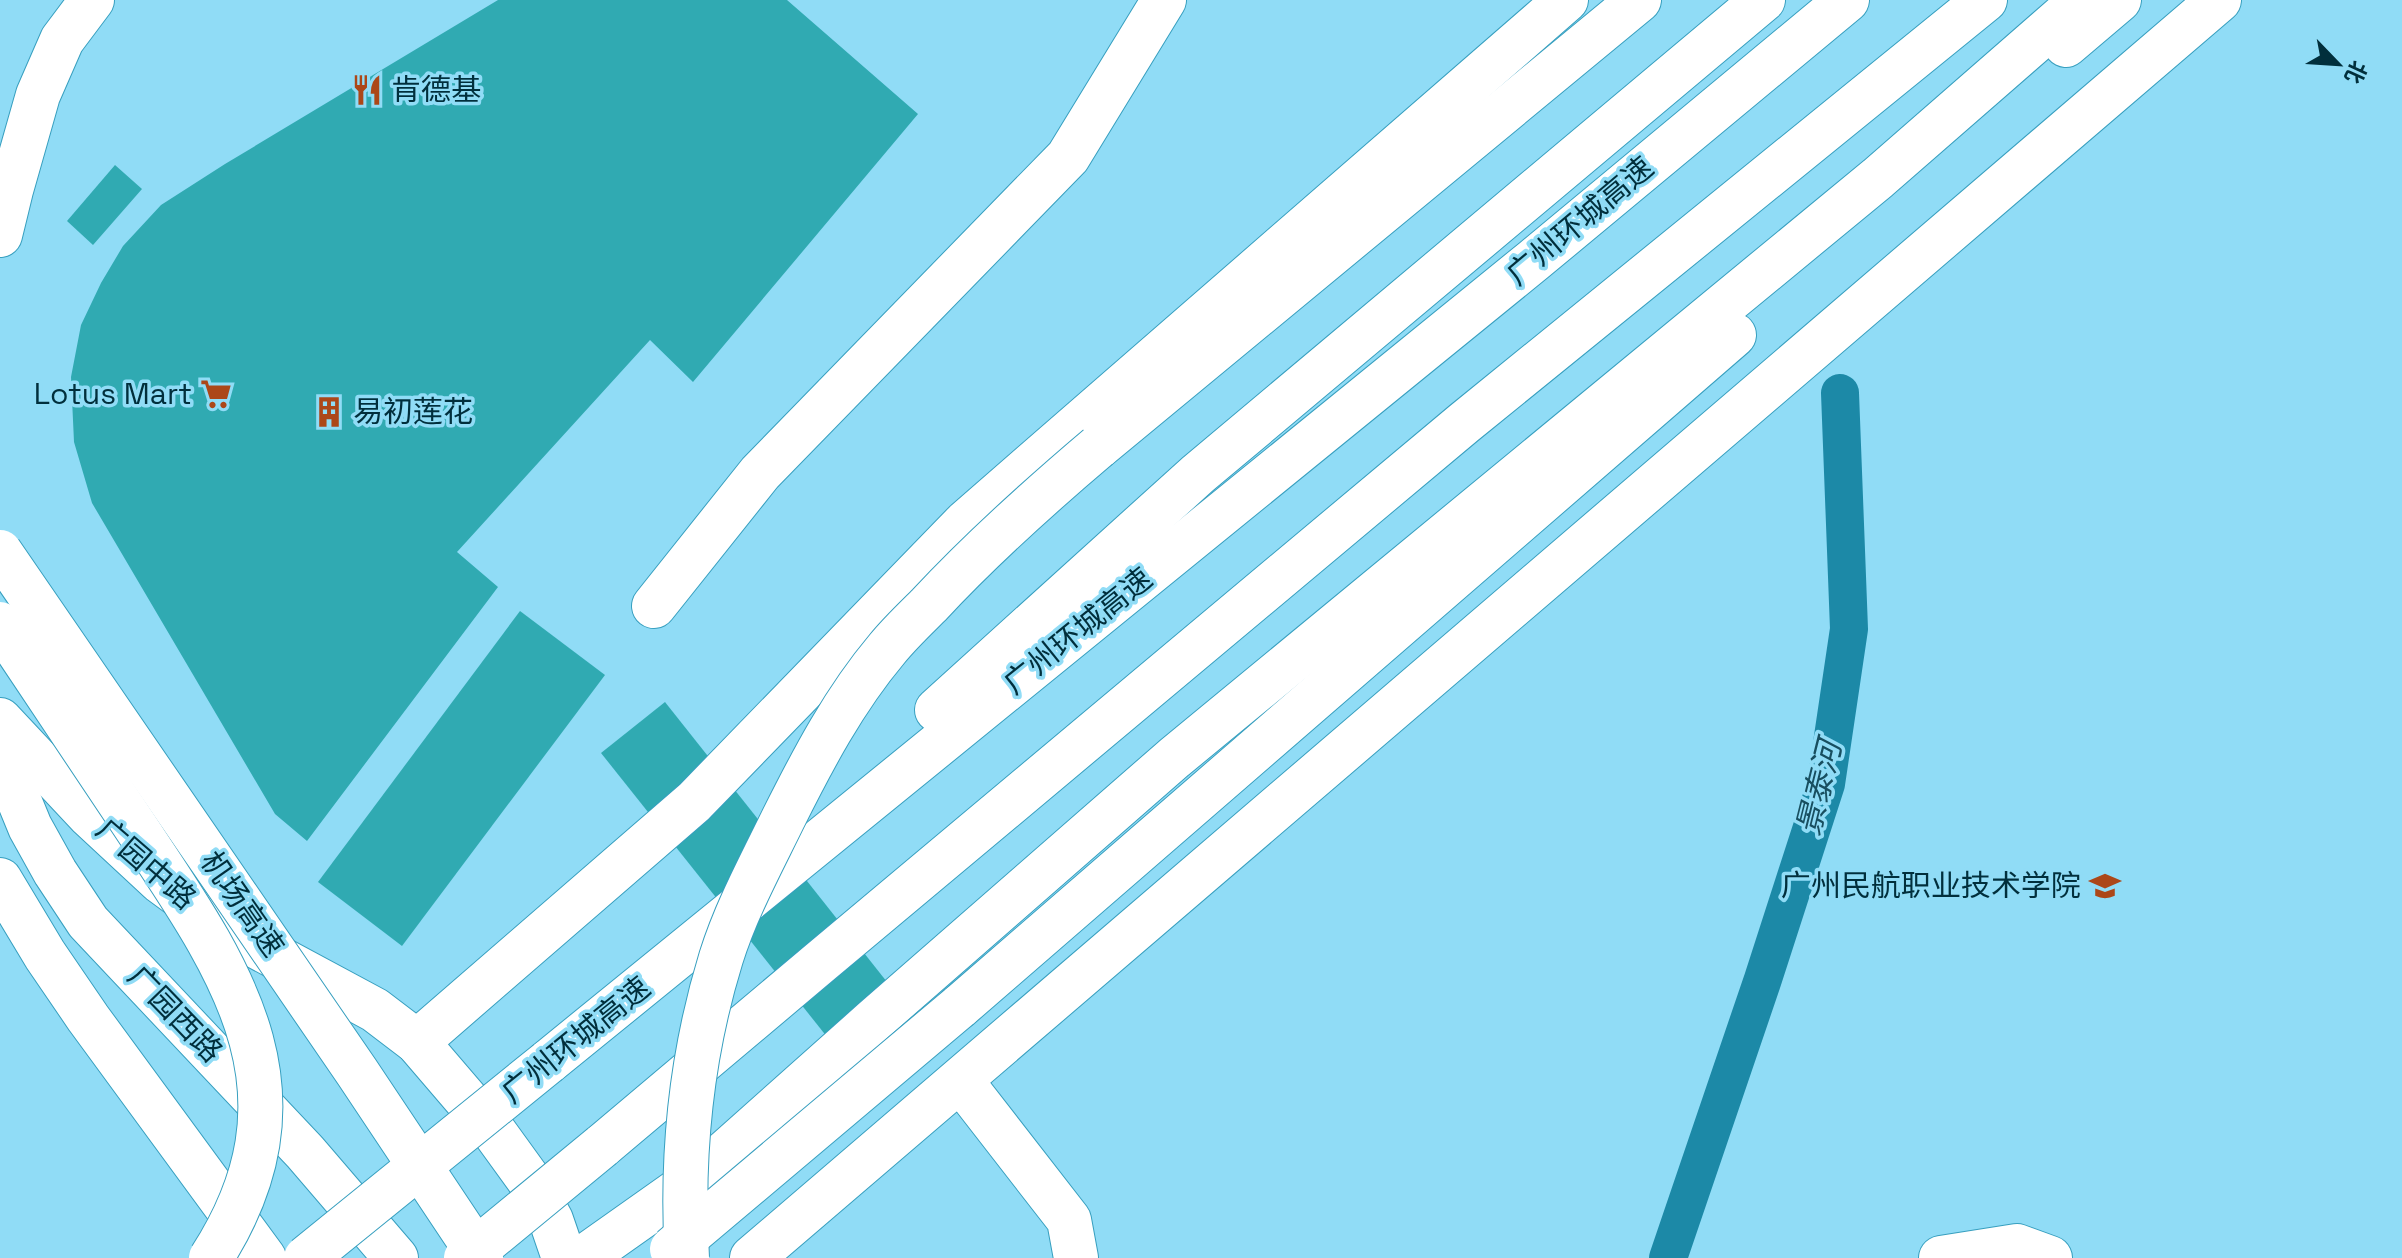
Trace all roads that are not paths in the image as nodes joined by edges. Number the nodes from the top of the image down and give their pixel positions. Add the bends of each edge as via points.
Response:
1 (92, 0) edge
2 (1164, 0) edge
3 (1566, 0) edge
4 (1639, 0) edge
5 (1763, 0) edge
6 (1847, 0) edge
7 (1985, 0) edge
8 (2082, 0) edge
9 (2119, 0) edge
10 (2219, 0) edge
11 (0, 235) edge
12 (0, 552) edge
13 (0, 559) edge
14 (654, 606) dead end
15 (0, 624) edge
16 (0, 720) edge
17 (0, 741) edge
18 (0, 880) edge
19 (193, 906) junction
20 (417, 1042) junction
21 (548, 1062) junction
22 (961, 1081) junction
23 (699, 1176) junction
24 (211, 1258) edge
25 (264, 1258) edge
26 (306, 1258) edge
27 (396, 1258) edge
28 (466, 1258) edge
29 (481, 1258) edge
30 (564, 1258) edge
31 (583, 1258) edge
32 (661, 1258) edge
33 (681, 1258) edge
34 (687, 1258) edge
35 (752, 1258) edge
36 (1076, 1258) edge
37 (1941, 1258) edge
38 (2050, 1258) edge

1 - 11 main road via 62,40 38,95
2 - 14 main road via 1068,157 760,473
3 - 20 main road via 966,522 694,802
4 - 34 main road, bridge via 1033,502 887,648 801,780 722,955 692,1090
5 - 21 main road, bridge via 1198,474
6 - 21 main road, 广州环城高速, bridge
7 - 28 main road, bridge via 1464,423
8 - 23 main road via 1878,178 1174,758
9 - 32 main road, bridge via 959,1007
10 - 22 main road
12 - 29 main road, 机场高速, bridge
13 - 19 main road via 142,777
15 - 24 main road, bridge via 181,896 240,1002 257,1064 258,1145 242,1198
16 - 19 main road, 广园中路 via 122,848
17 - 27 main road, 广园西路 via 30,827 88,922 296,1142
18 - 25 main road via 88,1018
19 - 20 main road, 广园中路 via 238,937 375,1010
20 - 30 main road, 广园中路 via 529,1180
21 - 26 main road, 广州环城高速, bridge
22 - 35 main road
22 - 36 main road via 1069,1220
23 - 31 main road
23 - 33 main road via 681,1236
37 - 38 main road via 2017,1246

